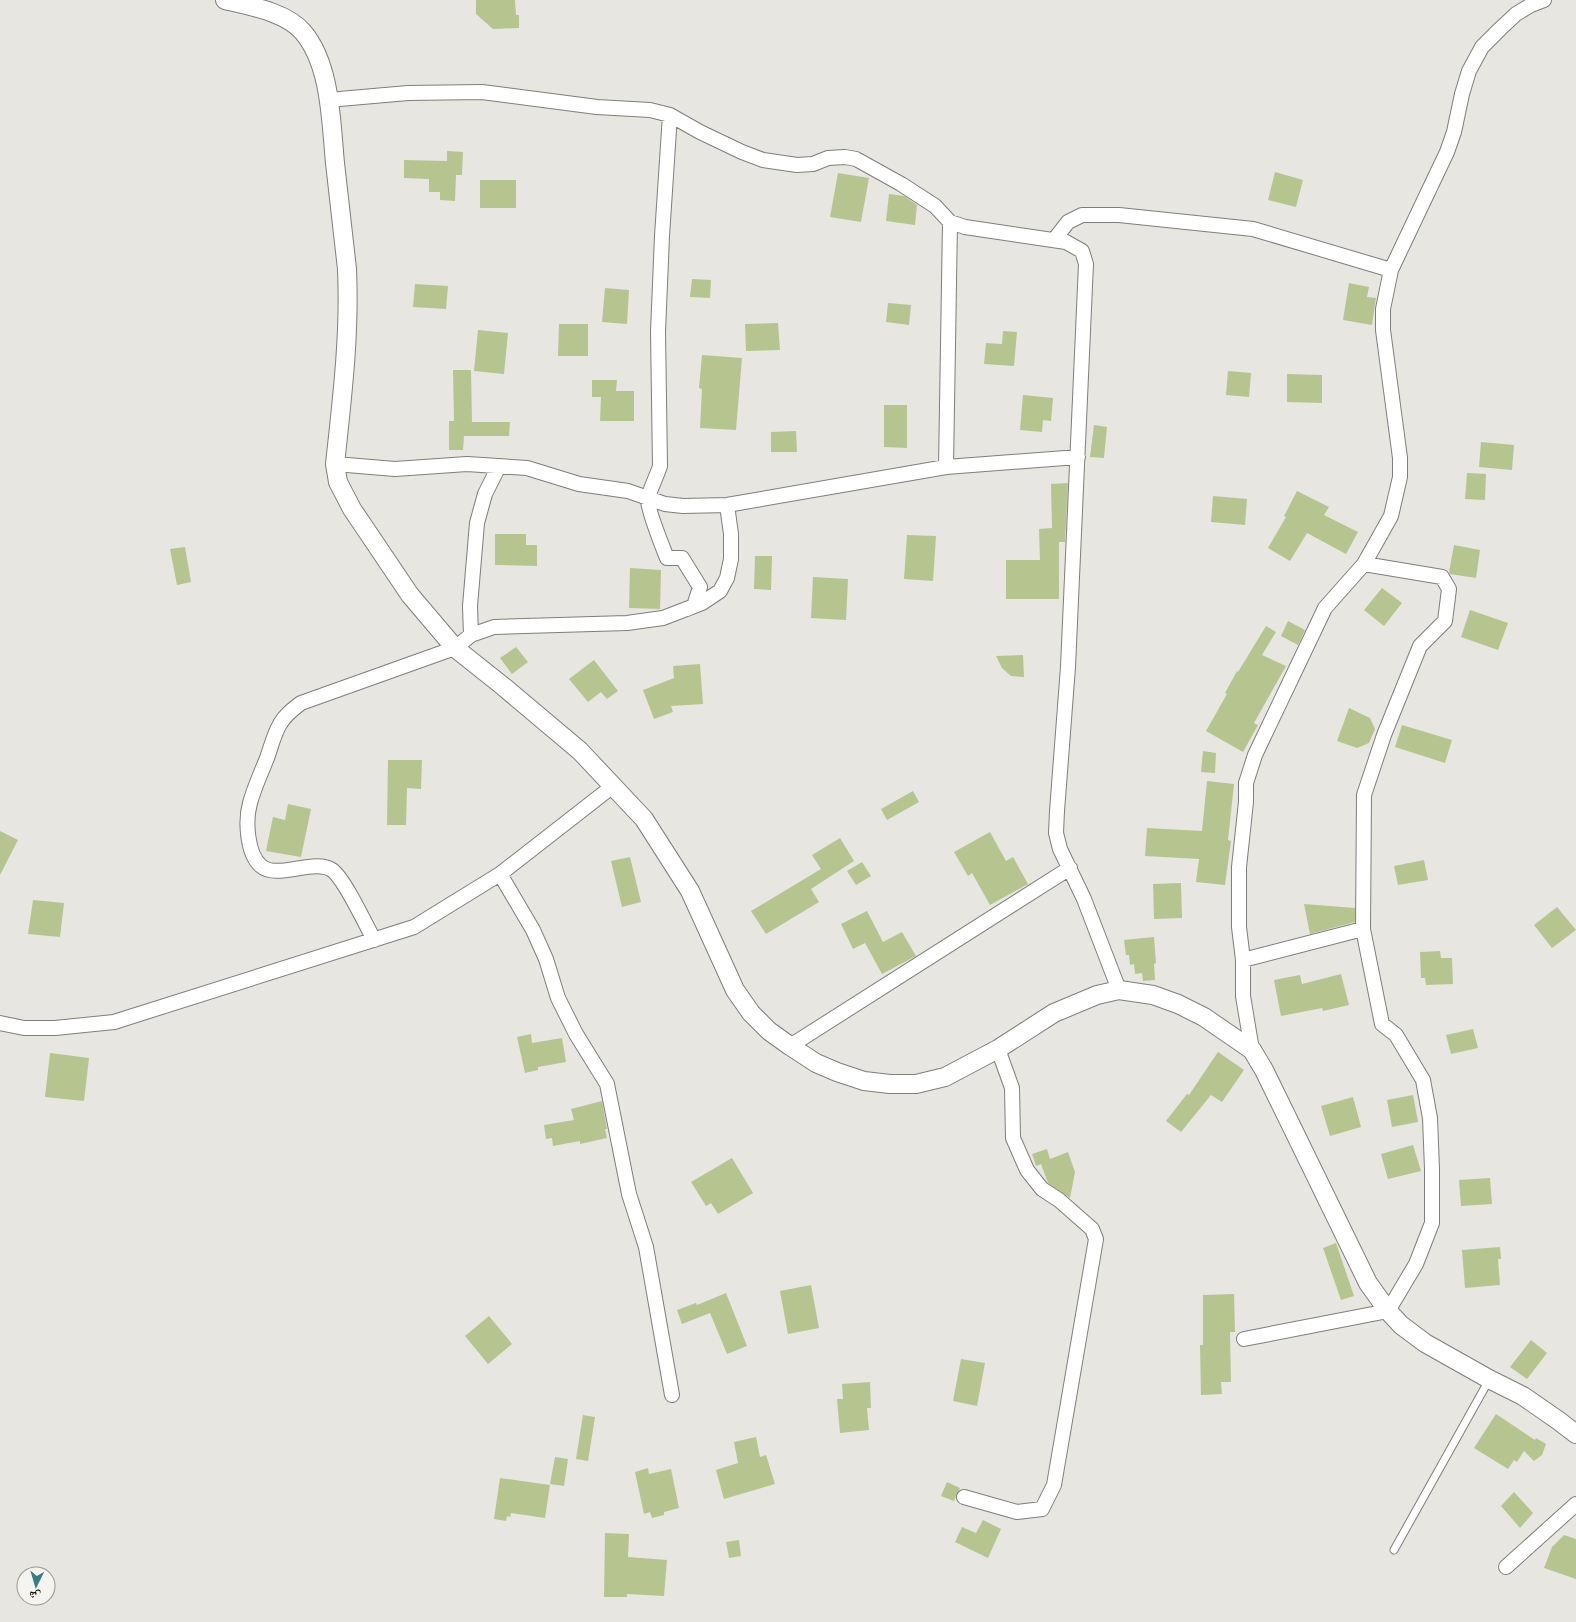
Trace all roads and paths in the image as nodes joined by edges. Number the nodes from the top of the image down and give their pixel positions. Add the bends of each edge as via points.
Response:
1 (226, 0) edge
2 (1544, 0) edge
3 (328, 100) junction
4 (670, 115) junction
5 (950, 222) junction
6 (1054, 240) junction
7 (1391, 270) junction
8 (1078, 457) junction
9 (335, 464) junction
10 (498, 466) junction
11 (946, 467) junction
12 (648, 499) junction
13 (727, 505) junction
14 (1364, 564) junction
15 (662, 618) junction
16 (471, 635) junction
17 (455, 648) junction
18 (613, 786) junction
19 (1070, 868) junction
20 (500, 874) junction
21 (1363, 929) junction
22 (374, 940) junction
23 (1243, 960) junction
24 (1119, 990) junction
25 (0, 1023) edge
26 (790, 1046) junction
27 (998, 1049) junction
28 (1252, 1050) junction
29 (1388, 1311) junction
30 (1244, 1338) dead end
31 (1489, 1379) junction
32 (672, 1395) dead end
33 (1576, 1434) edge
34 (964, 1497) dead end
35 (1576, 1504) edge
36 (1394, 1550) dead end
37 (1506, 1567) dead end

1 - 3 street via 260,8 291,21 303,31 322,68
2 - 7 street via 1516,14 1482,47 1469,71 1447,152
3 - 4 street via 408,93 482,92 597,107 650,110
3 - 9 street via 348,294 347,349
4 - 5 street via 700,132 763,160 798,165 813,164 828,158 856,159 929,202
4 - 12 street via 658,332 660,466
5 - 6 street via 965,227
5 - 11 street
6 - 7 street via 1068,222 1082,215 1119,215 1253,229
6 - 8 street via 1066,242 1082,251 1086,264
7 - 14 street via 1383,330 1400,458 1400,477 1390,516
8 - 11 street
8 - 19 street via 1068,667 1056,833 1060,849
9 - 10 street via 394,468 467,464
9 - 17 street via 338,482 352,509 410,595
10 - 12 street via 527,468 579,484 628,492
10 - 16 street via 485,494 477,523 470,606
11 - 13 street
12 - 13 street via 683,506
12 - 15 street via 667,558 682,558 700,587 694,606
13 - 15 street via 731,559 727,578 720,591 702,603
14 - 21 street via 1442,577 1449,589 1444,621 1420,646 1384,735 1364,795
14 - 23 street via 1325,608 1255,755 1246,783 1239,867 1239,927
15 - 16 street via 627,623 494,627
16 - 17 street
17 - 18 street via 580,751
17 - 22 street via 301,703 290,710 280,724 249,804 249,845 254,858 262,868 272,871 323,866 332,870 341,879
18 - 20 street
18 - 26 street via 644,819 670,858 690,891 739,995 751,1013 769,1031
19 - 24 street
19 - 26 street
20 - 22 street via 414,927
20 - 32 street via 546,959 558,998 576,1034 607,1084 629,1194 646,1247
21 - 23 street
21 - 29 street via 1382,1024 1396,1035 1423,1080 1430,1118 1432,1223 1416,1264
22 - 25 street via 114,1022 55,1028 24,1028
23 - 28 street via 1243,996
24 - 27 street via 1097,995 1054,1013
24 - 28 street via 1154,995 1178,1004 1204,1017
26 - 27 street via 816,1063 844,1074 864,1081 890,1084 916,1084 945,1077
27 - 34 street via 1012,1088 1013,1138 1027,1170 1042,1189 1092,1228 1096,1239 1054,1485 1042,1509 1017,1512
28 - 29 street via 1368,1283
29 - 30 street
29 - 31 street via 1401,1325 1425,1343
31 - 33 street via 1523,1396
31 - 36 lane
35 - 37 street

